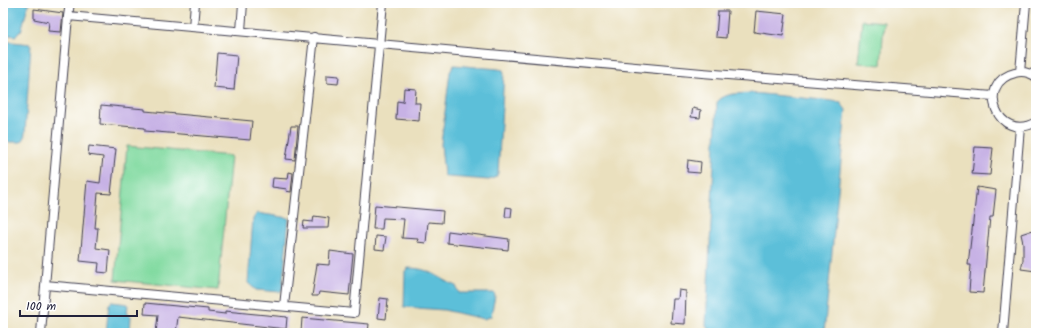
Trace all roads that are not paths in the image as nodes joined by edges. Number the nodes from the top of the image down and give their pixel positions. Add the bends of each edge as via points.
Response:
1 (70, 3) edge
2 (195, 3) edge
3 (243, 3) edge
4 (383, 3) edge
5 (1026, 3) edge
6 (68, 16) junction
7 (193, 27) junction
8 (241, 31) junction
9 (314, 37) junction
10 (379, 43) junction
11 (1020, 72) junction
12 (1036, 77) edge
13 (993, 96) junction
14 (1036, 122) edge
15 (1020, 127) junction
16 (45, 285) junction
17 (284, 306) junction
18 (40, 333) edge
19 (1003, 333) edge

1 - 6 street
2 - 7 street
3 - 8 street
4 - 10 street
5 - 11 street
6 - 7 street
6 - 16 street
7 - 8 street
8 - 9 street
9 - 10 street
9 - 17 street
10 - 13 street via 702,73
10 - 17 street via 354,313
11 - 12 street
11 - 13 street via 1002,79
13 - 15 street via 994,107 1000,117 1009,124
14 - 15 street
15 - 19 street
16 - 17 street
16 - 18 street

